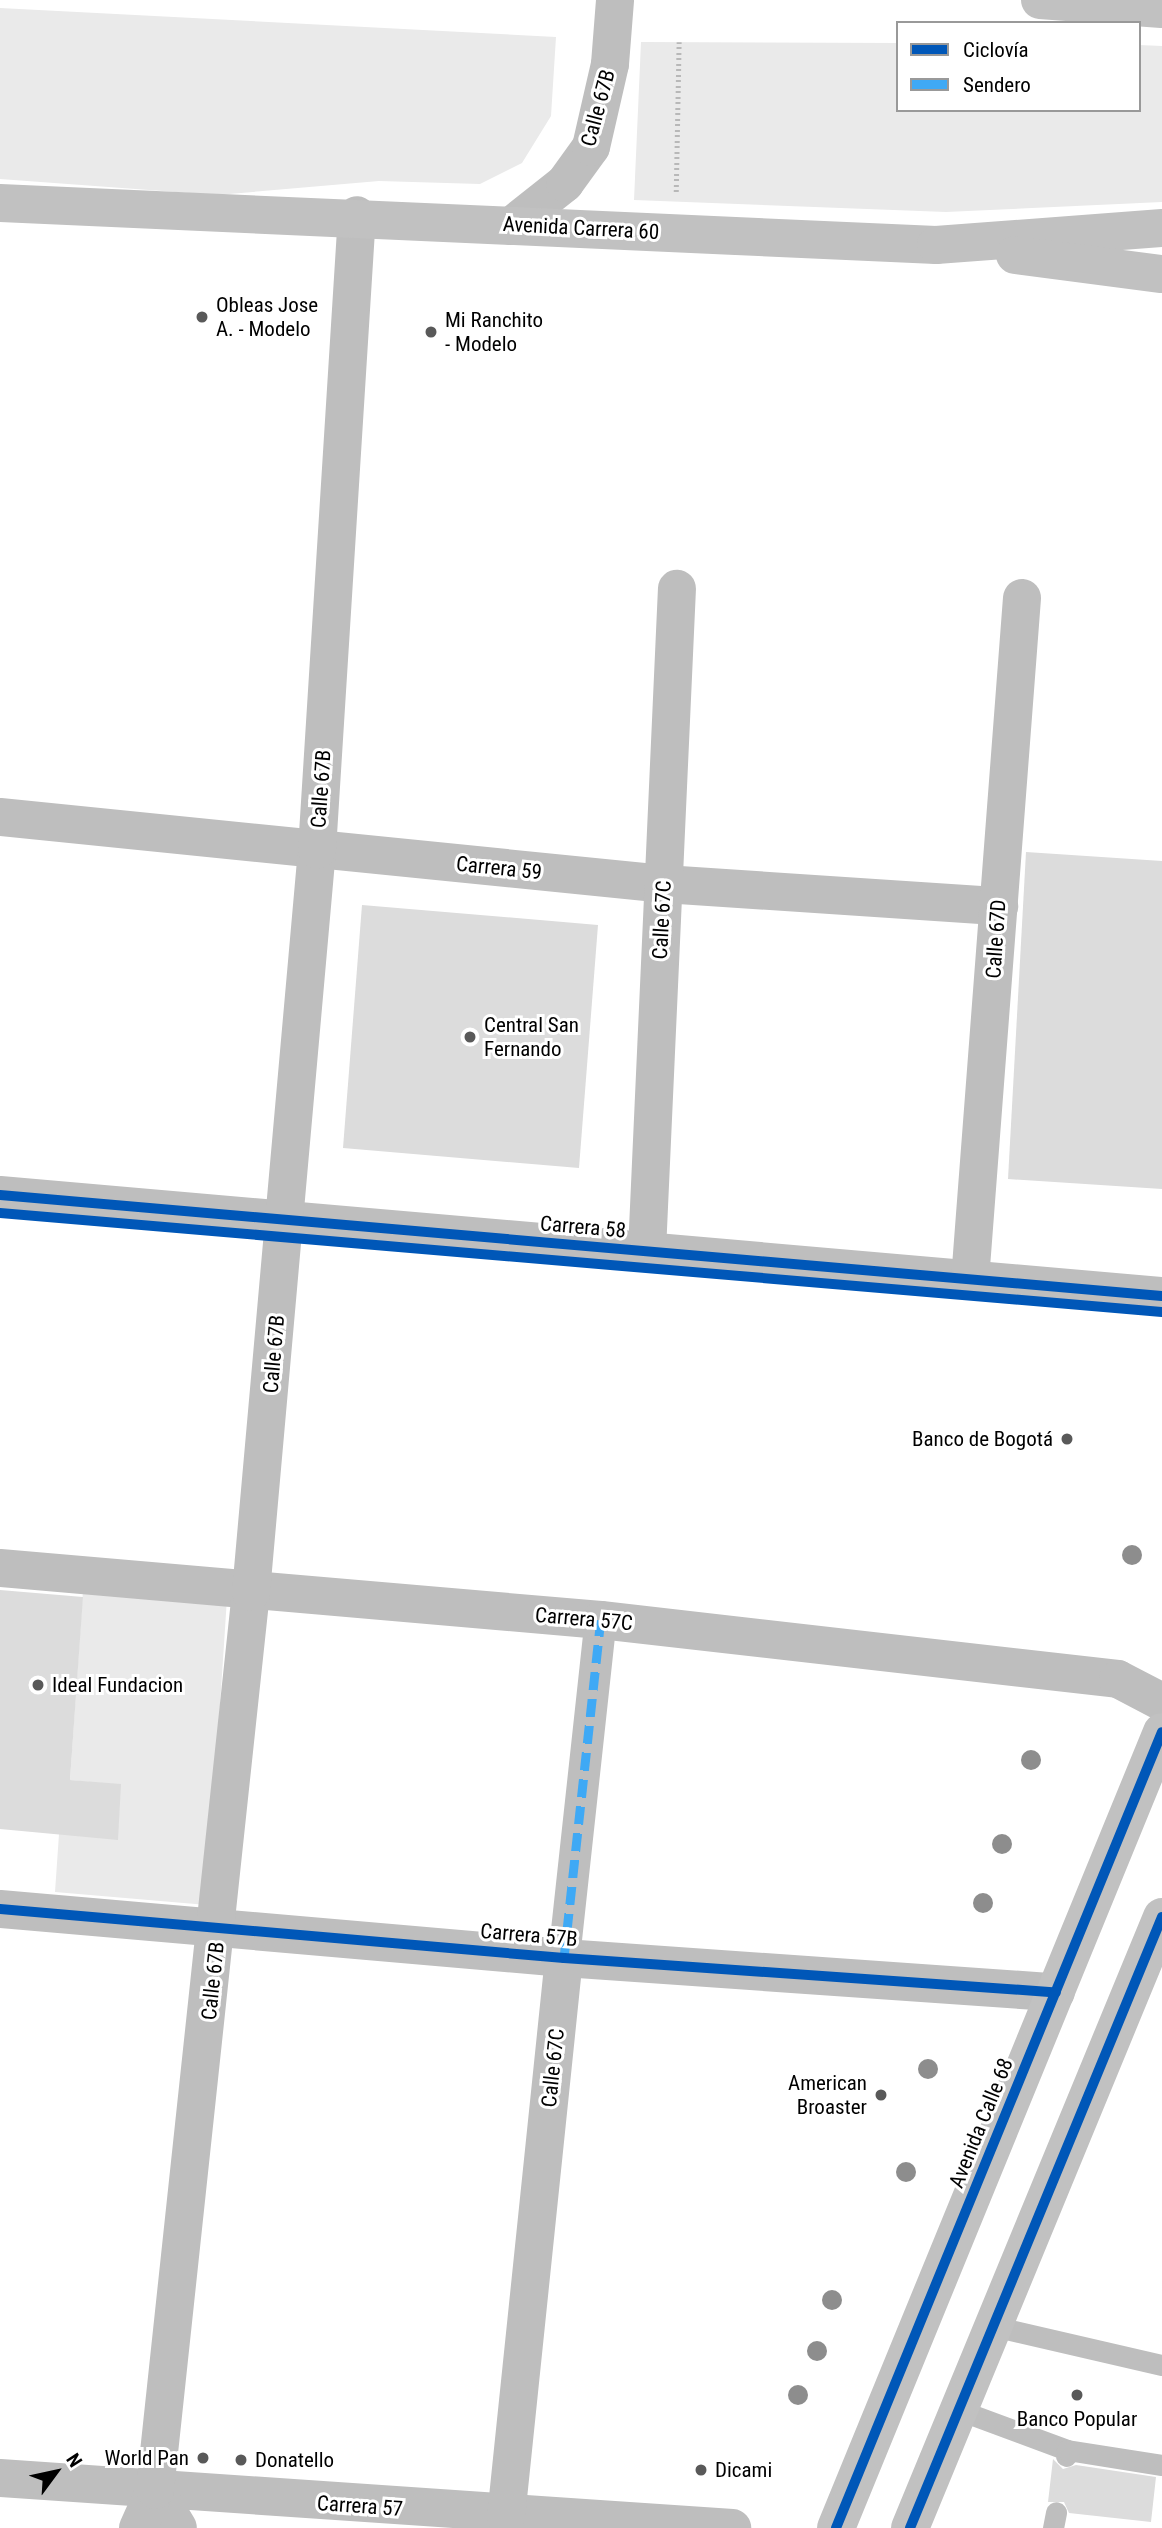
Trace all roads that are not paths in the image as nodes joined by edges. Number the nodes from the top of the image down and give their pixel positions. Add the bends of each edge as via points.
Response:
1 (615, 0) edge
2 (1040, 0) edge
3 (1162, 9) edge
4 (0, 203) edge
5 (357, 215) junction
6 (511, 226) junction
7 (1162, 228) edge
8 (936, 245) junction
9 (1162, 274) edge
10 (677, 589) dead end
11 (1022, 598) dead end
12 (0, 817) edge
13 (317, 849) junction
14 (664, 884) junction
15 (999, 906) junction
16 (0, 1195) edge
17 (285, 1220) junction
18 (647, 1251) junction
19 (970, 1280) junction
20 (1162, 1296) edge
21 (0, 1568) edge
22 (251, 1592) junction
23 (601, 1620) junction
24 (1162, 1702) edge
25 (1162, 1732) edge
26 (0, 1909) edge
27 (1162, 1917) edge
28 (219, 1925) junction
29 (564, 1958) junction
30 (1150, 1976) edge
31 (1056, 1992) junction
32 (993, 2326) junction
33 (1162, 2365) edge
34 (959, 2410) junction
35 (1162, 2465) edge
36 (0, 2478) edge
37 (155, 2490) junction
38 (506, 2517) junction
39 (138, 2528) edge
40 (178, 2528) edge
41 (732, 2528) edge
42 (836, 2528) edge
43 (910, 2528) edge

1 - 6 street, Calle 67B via 610,64 591,147 565,183
2 - 3 main road
4 - 5 main road, Avenida Carrera 60
5 - 6 main road, Avenida Carrera 60
5 - 13 street, Calle 67B
6 - 8 main road, Avenida Carrera 60
7 - 8 main road, Avenida Carrera 60
8 - 9 main road
10 - 14 street, Calle 67C
11 - 15 street, Calle 67D
12 - 13 street, Carrera 59
13 - 14 street, Carrera 59
13 - 17 street, Calle 67B
14 - 15 street, Carrera 59
14 - 18 street, Calle 67C
15 - 19 street, Calle 67D
16 - 17 street, Carrera 58
17 - 18 street, Carrera 58
17 - 22 street, Calle 67B
18 - 19 street, Carrera 58
19 - 20 street, Carrera 58
21 - 22 street, Carrera 57C
22 - 23 street, Carrera 57C
22 - 28 street, Calle 67B
23 - 24 street, Carrera 57C via 1118,1679
23 - 29 street, Calle 67C
25 - 31 main road, Avenida Calle 68
26 - 28 street, Carrera 57B
27 - 30 main road
28 - 29 street, Carrera 57B
28 - 37 street, Calle 67B
29 - 31 street, Carrera 57B
29 - 38 street, Calle 67C
30 - 32 main road
31 - 42 main road, Avenida Calle 68
32 - 33 lane
32 - 34 main road
34 - 35 lane via 1066,2453
34 - 43 main road
36 - 37 street, Carrera 57
37 - 38 street, Carrera 57
37 - 39 street
37 - 40 street
38 - 41 street, Carrera 57

